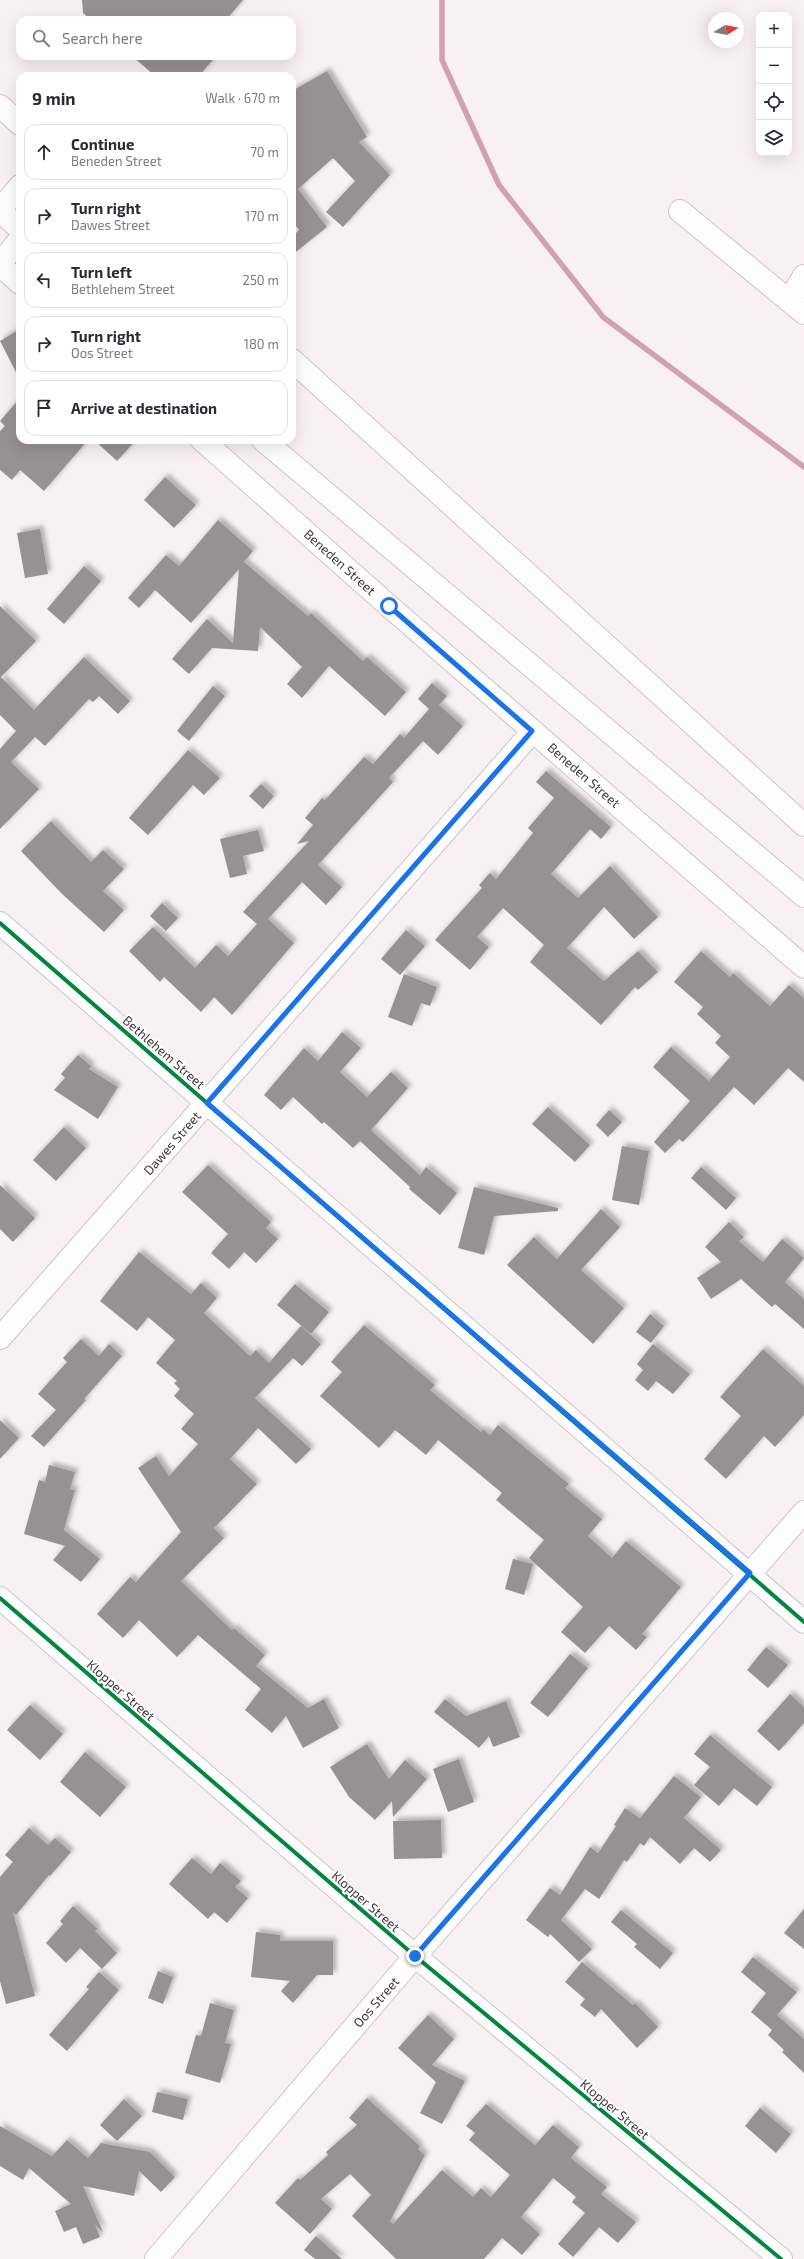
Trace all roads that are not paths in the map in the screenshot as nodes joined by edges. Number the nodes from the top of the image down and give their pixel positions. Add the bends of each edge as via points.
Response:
1 (0, 106) edge
2 (16, 120) edge
3 (16, 191) edge
4 (0, 210) edge
5 (680, 211) dead end
6 (16, 225) edge
7 (16, 245) edge
8 (0, 265) edge
9 (804, 276) edge
10 (16, 279) edge
11 (796, 307) edge
12 (296, 364) edge
13 (207, 444) edge
14 (268, 444) edge
15 (532, 731) junction
16 (804, 825) edge
17 (804, 896) edge
18 (0, 923) edge
19 (804, 967) edge
20 (207, 1103) junction
21 (0, 1338) edge
22 (804, 1512) edge
23 (750, 1573) junction
24 (0, 1598) edge
25 (804, 1622) edge
26 (415, 1956) junction
27 (156, 2259) edge
28 (781, 2259) edge

1 - 2 street
3 - 4 street
4 - 6 street
5 - 11 street
7 - 8 street
8 - 10 street
9 - 11 street
12 - 16 street
13 - 15 street, Beneden Street
14 - 17 street
15 - 19 street, Beneden Street
15 - 20 street, Dawes Street
18 - 20 street, Bethlehem Street
20 - 21 street, Dawes Street
20 - 23 street, Bethlehem Street
22 - 23 street, Oos Street
23 - 25 street, Bethlehem Street
23 - 26 street, Oos Street
24 - 26 street, Klopper Street
26 - 27 street, Oos Street
26 - 28 street, Klopper Street

